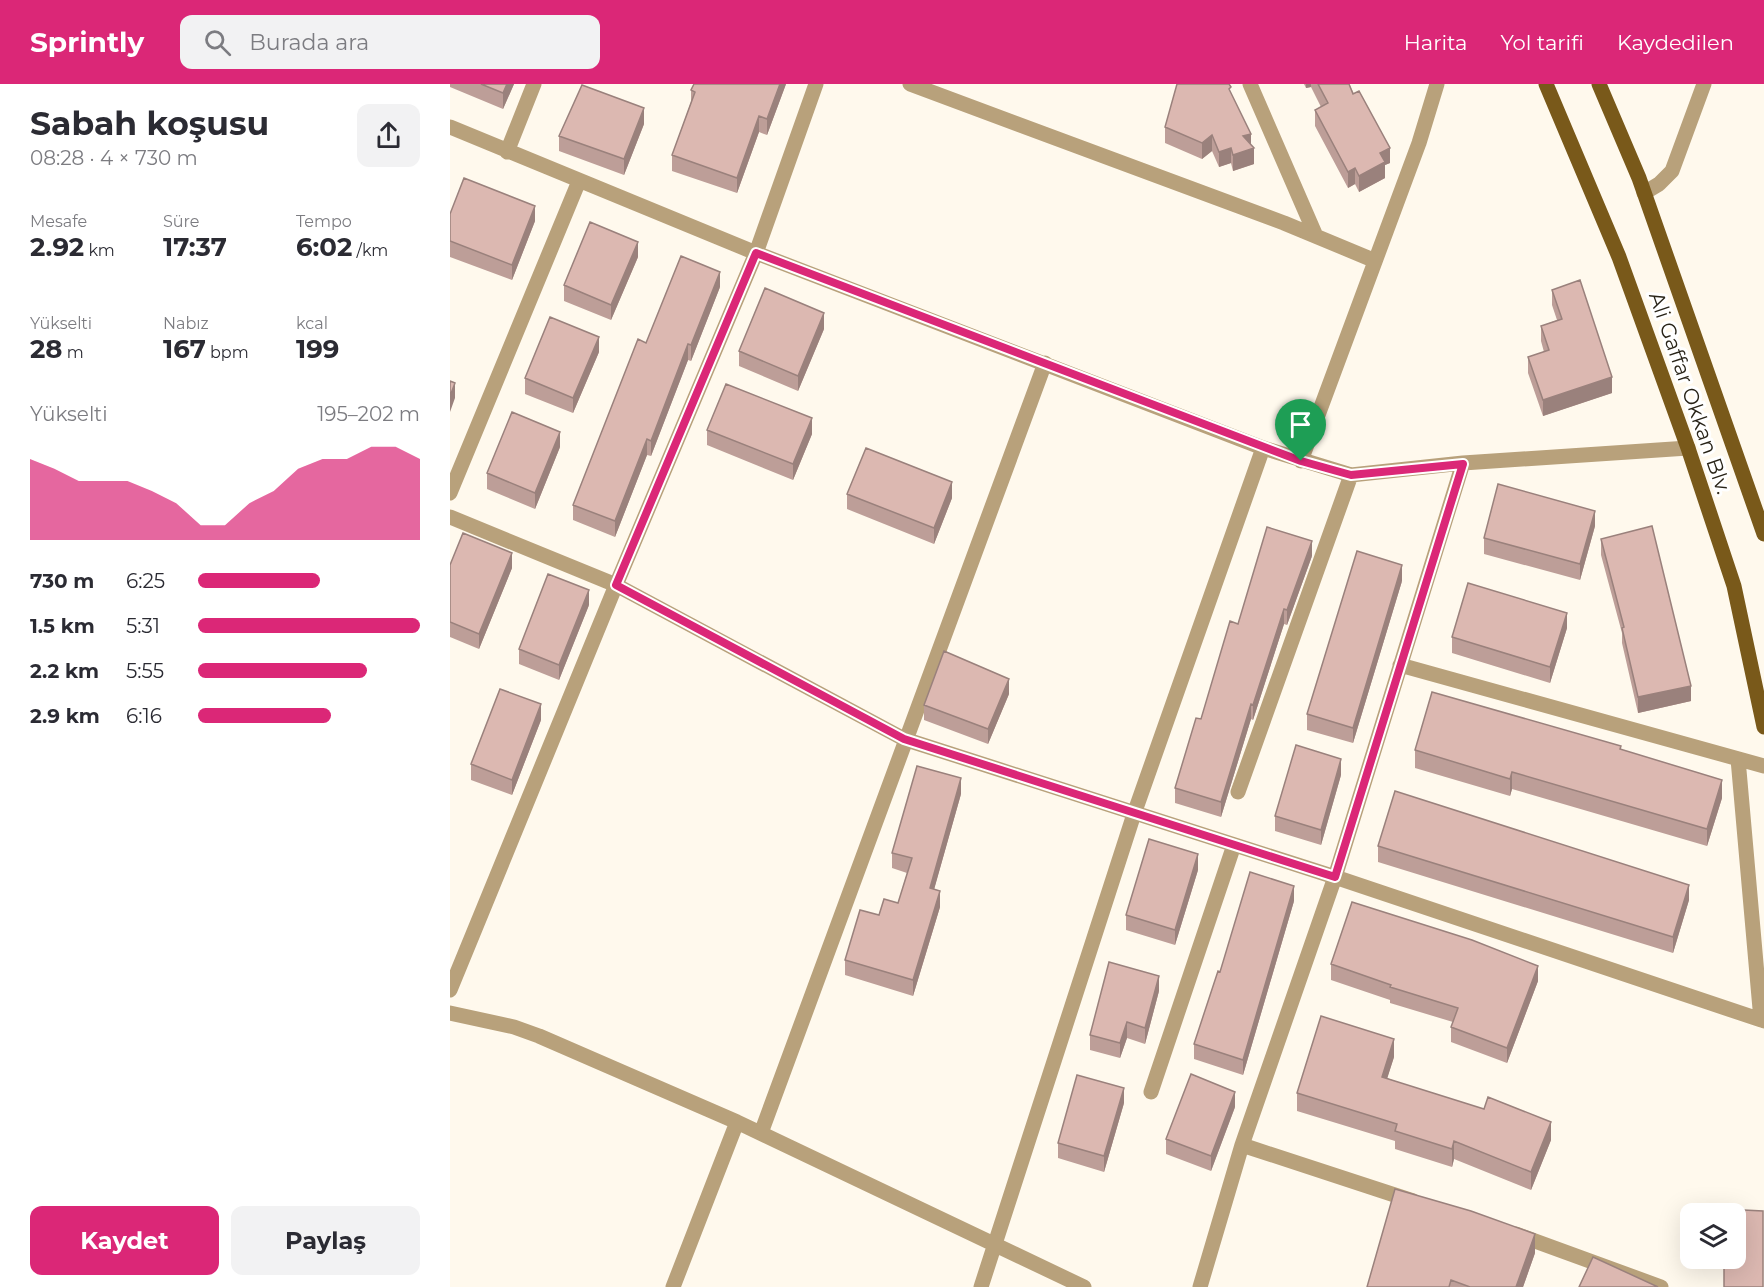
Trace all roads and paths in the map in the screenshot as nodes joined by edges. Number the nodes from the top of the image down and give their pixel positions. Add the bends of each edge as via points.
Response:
1 (534, 84) edge
2 (816, 84) edge
3 (910, 84) edge
4 (1250, 84) edge
5 (1437, 84) edge
6 (1546, 84) edge
7 (1599, 84) edge
8 (1704, 84) edge
9 (450, 128) edge
10 (507, 152) junction
11 (579, 181) junction
12 (1644, 192) junction
13 (1316, 236) junction
14 (756, 253) junction
15 (1374, 260) junction
16 (1045, 363) junction
17 (1688, 447) junction
18 (1263, 448) junction
19 (1301, 461) junction
20 (1463, 464) junction
21 (1351, 475) junction
22 (450, 493) edge
23 (450, 517) edge
24 (1764, 534) edge
25 (616, 585) junction
26 (1401, 665) junction
27 (1764, 727) edge
28 (904, 739) junction
29 (1738, 759) junction
30 (1764, 766) edge
31 (1238, 792) dead end
32 (1134, 814) junction
33 (1234, 845) junction
34 (1335, 877) junction
35 (450, 990) edge
36 (450, 1013) edge
37 (1763, 1021) edge
38 (1151, 1092) dead end
39 (737, 1122) junction
40 (761, 1133) junction
41 (1242, 1145) junction
42 (1433, 1207) edge
43 (1501, 1229) edge
44 (996, 1245) junction
45 (673, 1287) edge
46 (981, 1287) edge
47 (1084, 1287) edge
48 (1200, 1287) edge
49 (1661, 1287) edge

1 - 10 street
2 - 14 street
3 - 13 street
4 - 13 street
5 - 15 street
6 - 17 main road, Ali Gaffar Okkan Blv. via 1619,257
7 - 12 main road, Ali Gaffar Okkan Blv.
8 - 12 street via 1672,171
9 - 10 street
10 - 11 street
11 - 14 street
11 - 22 street
12 - 24 main road, Ali Gaffar Okkan Blv.
13 - 15 street
14 - 16 street
14 - 25 street
15 - 19 street
16 - 18 street
16 - 28 street
17 - 20 street
17 - 27 main road, Ali Gaffar Okkan Blv. via 1734,586
18 - 19 street
18 - 32 street
19 - 21 street
20 - 21 street
20 - 26 street
21 - 31 street
23 - 25 street
25 - 28 street
25 - 35 street
26 - 29 street
26 - 34 street
28 - 32 street
28 - 40 street
29 - 30 street
29 - 37 street
32 - 33 street
32 - 44 street
33 - 34 street
33 - 38 street
34 - 37 street
34 - 41 street
36 - 39 street via 539,1036
39 - 40 street
39 - 45 street
40 - 44 street
41 - 42 street
41 - 48 street
43 - 49 street
44 - 46 street
44 - 47 street

